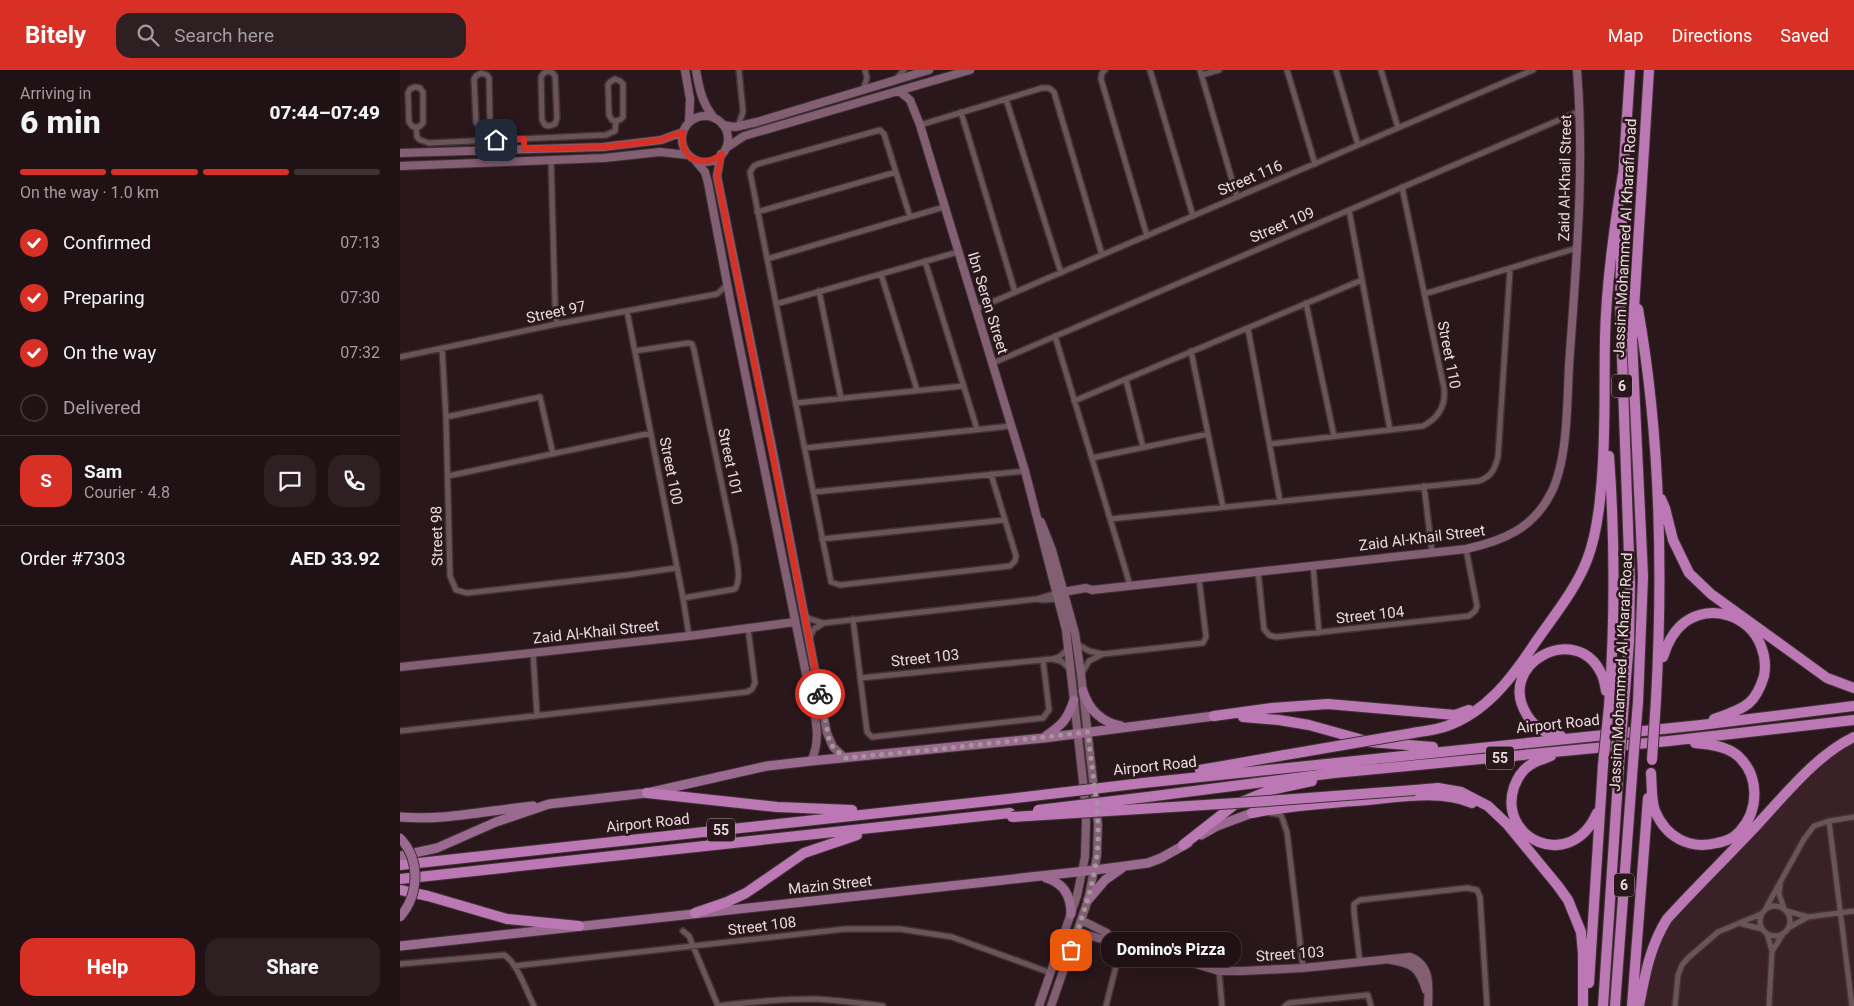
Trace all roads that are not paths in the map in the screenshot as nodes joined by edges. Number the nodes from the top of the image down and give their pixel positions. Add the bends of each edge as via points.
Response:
1 (685, 70) edge
2 (696, 70) edge
3 (739, 70) edge
4 (865, 70) edge
5 (904, 70) edge
6 (929, 70) edge
7 (970, 70) edge
8 (1105, 70) edge
9 (1150, 70) edge
10 (1219, 70) edge
11 (1287, 70) edge
12 (1336, 70) edge
13 (1381, 70) edge
14 (1533, 70) edge
15 (1577, 70) edge
16 (1630, 70) edge
17 (1649, 70) edge
18 (915, 72) edge
19 (1201, 73) edge
20 (1518, 73) edge
21 (867, 78) junction
22 (896, 80) junction
23 (878, 85) junction
24 (918, 85) junction
25 (862, 90) junction
26 (899, 91) junction
27 (1006, 99) junction
28 (910, 100) junction
29 (1580, 110) junction
30 (743, 112) junction
31 (962, 112) junction
32 (714, 118) junction
33 (616, 121) junction
34 (689, 122) junction
35 (757, 122) junction
36 (723, 125) junction
37 (920, 125) junction
38 (549, 126) junction
39 (738, 126) junction
40 (416, 127) junction
41 (483, 128) junction
42 (1398, 128) junction
43 (683, 132) junction
44 (550, 138) junction
45 (524, 139) junction
46 (485, 140) junction
47 (507, 140) junction
48 (639, 143) junction
49 (1358, 145) junction
50 (524, 149) junction
51 (507, 150) junction
52 (443, 151) junction
53 (464, 151) junction
54 (724, 151) junction
55 (400, 153) edge
56 (640, 154) junction
57 (691, 157) junction
58 (551, 160) junction
59 (464, 163) junction
60 (443, 164) junction
61 (1315, 164) junction
62 (400, 166) edge
63 (896, 172) junction
64 (1623, 174) junction
65 (1402, 187) junction
66 (1237, 197) junction
67 (944, 207) junction
68 (1348, 210) junction
69 (758, 212) junction
70 (1194, 216) junction
71 (910, 217) junction
72 (1147, 236) junction
73 (1577, 248) junction
74 (958, 252) junction
75 (1102, 255) junction
76 (767, 259) junction
77 (925, 261) junction
78 (1510, 269) junction
79 (1061, 273) junction
80 (881, 274) junction
81 (1362, 280) junction
82 (727, 285) junction
83 (818, 291) junction
84 (1635, 291) junction
85 (1015, 292) junction
86 (717, 294) junction
87 (1424, 294) junction
88 (730, 300) junction
89 (1306, 303) junction
90 (776, 304) junction
91 (976, 309) junction
92 (627, 311) junction
93 (557, 324) junction
94 (1248, 329) junction
95 (1055, 336) junction
96 (442, 348) junction
97 (635, 351) junction
98 (1190, 351) junction
99 (400, 357) edge
100 (993, 363) junction
101 (1126, 380) junction
102 (964, 386) junction
103 (917, 390) junction
104 (1605, 393) junction
105 (841, 398) junction
106 (1074, 401) junction
107 (796, 403) junction
108 (446, 417) junction
109 (1011, 426) junction
110 (977, 430) junction
111 (1390, 430) junction
112 (651, 434) junction
113 (1208, 434) junction
114 (1334, 436) junction
115 (1270, 444) junction
116 (1143, 447) junction
117 (805, 448) junction
118 (772, 449) junction
119 (761, 452) junction
120 (553, 454) junction
121 (1092, 458) junction
122 (775, 462) junction
123 (764, 465) junction
124 (1025, 471) junction
125 (991, 474) junction
126 (448, 476) junction
127 (1424, 486) junction
128 (814, 492) junction
129 (1659, 494) junction
130 (1280, 501) junction
131 (1223, 507) junction
132 (1110, 519) junction
133 (1005, 520) junction
134 (822, 539) junction
135 (1466, 549) junction
136 (1432, 552) junction
137 (1313, 565) junction
138 (676, 568) junction
139 (1258, 571) junction
140 (1199, 578) junction
141 (1130, 585) junction
142 (1062, 595) junction
143 (683, 598) junction
144 (803, 614) junction
145 (853, 619) junction
146 (795, 622) junction
147 (824, 623) junction
148 (748, 628) junction
149 (1319, 633) junction
150 (689, 636) junction
151 (808, 639) junction
152 (1077, 644) junction
153 (1068, 649) junction
154 (533, 653) junction
155 (1100, 655) junction
156 (1052, 659) junction
157 (1043, 660) junction
158 (400, 667) edge
159 (1069, 668) junction
160 (1658, 673) junction
161 (1081, 674) junction
162 (817, 676) junction
163 (860, 678) junction
164 (807, 679) junction
165 (1854, 688) edge
166 (1083, 692) junction
167 (1498, 692) junction
168 (1074, 700) junction
169 (1609, 705) junction
170 (1854, 706) edge
171 (537, 716) junction
172 (1214, 716) junction
173 (1854, 720) edge
174 (1701, 724) junction
175 (1131, 726) junction
176 (400, 731) edge
177 (1088, 732) junction
178 (1078, 734) junction
179 (1585, 737) junction
180 (1854, 737) edge
181 (1044, 738) junction
182 (1669, 741) junction
183 (1465, 749) junction
184 (1562, 752) junction
185 (845, 758) junction
186 (810, 761) junction
187 (1334, 773) junction
188 (1651, 773) junction
189 (1144, 782) junction
190 (647, 793) junction
191 (549, 804) junction
192 (1600, 807) junction
193 (903, 811) junction
194 (1252, 812) junction
195 (1011, 815) junction
196 (400, 817) edge
197 (1854, 817) edge
198 (1829, 821) junction
199 (1507, 824) junction
200 (887, 826) junction
201 (400, 838) edge
202 (1183, 845) junction
203 (400, 856) edge
204 (400, 865) edge
205 (1126, 866) junction
206 (1095, 870) junction
207 (1084, 872) junction
208 (1034, 878) junction
209 (400, 879) edge
210 (1780, 884) junction
211 (400, 890) edge
212 (1088, 900) junction
213 (1766, 908) junction
214 (1786, 910) junction
215 (1854, 911) edge
216 (695, 913) junction
217 (1841, 913) junction
218 (1071, 914) junction
219 (1761, 914) junction
220 (400, 917) edge
221 (1808, 917) junction
222 (1081, 920) junction
223 (1739, 924) junction
224 (579, 926) junction
225 (1788, 928) junction
226 (683, 931) dead end
227 (1077, 932) junction
228 (1765, 932) junction
229 (1783, 934) junction
230 (1110, 938) junction
231 (1122, 942) junction
232 (412, 945) junction
233 (400, 946) edge
234 (693, 946) junction
235 (1772, 951) junction
236 (400, 952) edge
237 (1360, 963) junction
238 (400, 964) edge
239 (514, 966) junction
240 (1303, 968) junction
241 (1219, 970) junction
242 (1051, 972) junction
243 (1041, 1005) edge
244 (534, 1006) edge
245 (718, 1006) edge
246 (879, 1006) edge
247 (1051, 1006) edge
248 (1106, 1006) edge
249 (1222, 1006) edge
250 (1285, 1006) edge
251 (1371, 1006) edge
252 (1428, 1006) edge
253 (1487, 1006) edge
254 (1585, 1006) edge
255 (1603, 1006) edge
256 (1614, 1006) edge
257 (1632, 1006) edge
258 (1639, 1006) edge
259 (1675, 1006) edge
260 (1769, 1006) edge
261 (1853, 1006) edge

1 - 34 street via 690,99
2 - 32 street via 700,95
3 - 30 street
4 - 21 street
5 - 22 street
6 - 18 street
7 - 24 street
8 - 72 street via 1101,78
9 - 70 street
10 - 19 street
11 - 61 street
12 - 49 street
13 - 42 street
14 - 20 street, Street 116
15 - 29 street, Zaid Al-Khail Street
16 - 64 highway, Jassim Mohammed Al Kharafi Road / 6
17 - 84 highway, Jassim Mohammed Al Kharafi Road / 6
18 - 22 street
19 - 66 street
20 - 42 street, Street 116
21 - 23 street
21 - 25 street
22 - 23 street
23 - 25 street
24 - 26 street
24 - 28 street
25 - 35 street
26 - 28 street, Ibn Seren Street
26 - 54 street via 744,136
27 - 31 street
27 - 75 street via 1042,88 1054,92
27 - 79 street
28 - 37 street, Ibn Seren Street
29 - 65 street, Street 109
29 - 73 street, Zaid Al-Khail Street via 1581,201
30 - 35 street
30 - 39 street
31 - 37 street
31 - 85 street
32 - 34 street via 701,116
32 - 36 street
33 - 33 street via 623,116 623,84 615,79 608,85 609,115
33 - 44 street via 615,131 606,135
34 - 43 street
35 - 39 street
36 - 39 street
36 - 54 street via 727,135
37 - 67 street, Ibn Seren Street
38 - 38 street via 556,118 556,76 548,71 541,77 542,120
38 - 44 street
40 - 40 street via 423,123 423,92 415,87 409,91 408,102 409,122
40 - 46 street via 417,137 425,142
41 - 41 street via 490,120 489,78 481,73 475,77 476,122
41 - 46 street
42 - 49 street, Street 116
43 - 48 street
43 - 57 street via 682,144
44 - 45 street
45 - 47 street
45 - 50 street
46 - 47 street
47 - 51 street
48 - 50 street
48 - 56 street via 643,148
49 - 61 street, Street 116
50 - 51 street
51 - 53 street
52 - 53 street
52 - 55 street
52 - 60 street via 447,157
53 - 59 street via 456,156 457,161
54 - 57 street via 709,161
54 - 118 street via 717,176
56 - 57 street via 669,152
56 - 58 street
57 - 82 street via 705,172
58 - 59 street
58 - 93 street
59 - 60 street
60 - 62 street
61 - 66 street, Street 116
63 - 69 street
63 - 69 street via 883,132 878,130 758,164 750,174
63 - 71 street
64 - 104 highway via 1608,285
64 - 255 highway, Jassim Mohammed Al Kharafi Road / 6, bridge via 1620,301 1630,584 1629,642
65 - 68 street, Street 109
65 - 87 street, Street 110
66 - 70 street, Street 116
67 - 71 street
67 - 74 street, Ibn Seren Street
68 - 81 street
68 - 95 street, Street 109
69 - 76 street
70 - 72 street, Street 116
71 - 76 street
72 - 75 street, Street 116
73 - 78 street
73 - 135 street, Zaid Al-Khail Street via 1563,444 1552,493 1540,509 1512,534 1491,544
74 - 77 street
74 - 91 street, Ibn Seren Street
75 - 79 street, Street 116
76 - 90 street
77 - 80 street
77 - 102 street
78 - 87 street
78 - 127 street via 1498,457 1494,469 1479,481
79 - 85 street, Street 116
80 - 83 street
80 - 103 street
81 - 89 street
81 - 111 street
82 - 86 street
82 - 88 street
83 - 90 street
83 - 105 street
84 - 129 highway via 1645,346
84 - 256 highway, Jassim Mohammed Al Kharafi Road / 6, bridge via 1632,340 1643,576 1638,702
85 - 91 street, Street 116
86 - 88 street
86 - 92 street, Street 97
87 - 111 street, Street 110 via 1444,388 1443,406 1432,422
88 - 119 street
89 - 94 street
89 - 114 street
90 - 107 street
91 - 100 street, Ibn Seren Street
92 - 93 street, Street 97
92 - 97 street, Street 100
93 - 96 street, Street 97
94 - 98 street
94 - 115 street
95 - 100 street, Street 109
95 - 106 street
96 - 99 street, Street 97
96 - 108 street, Street 98
97 - 112 street, Street 100
97 - 143 street, Street 101 via 692,344 735,548 738,584 735,589
98 - 101 street
98 - 113 street
100 - 109 street, Ibn Seren Street
101 - 106 street
101 - 116 street
102 - 103 street
102 - 110 street
103 - 105 street
104 - 167 highway via 1600,502 1587,560 1562,605 1515,674
104 - 169 highway via 1613,517 1614,596
105 - 107 street
106 - 121 street
107 - 117 street
108 - 120 street via 540,397
108 - 126 street, Street 98
109 - 110 street
109 - 124 street, Ibn Seren Street
110 - 117 street
111 - 114 street, Street 110
112 - 120 street
112 - 138 street, Street 100
113 - 116 street
113 - 131 street
114 - 115 street, Street 110
115 - 130 street
116 - 121 street
117 - 128 street
118 - 119 street via 768,454
118 - 122 street
119 - 123 street
120 - 126 street
121 - 132 street
122 - 123 street via 768,460
122 - 144 street
123 - 146 street
124 - 125 street
124 - 142 street, Ibn Seren Street via 1037,515 1049,541
125 - 128 street
125 - 133 street
126 - 138 street, Street 98 via 450,576 456,590 467,593
127 - 130 street
127 - 136 street
128 - 134 street
129 - 160 highway
129 - 165 highway via 1673,540 1694,578 1711,594 1827,678
130 - 131 street
131 - 132 street
132 - 141 street
133 - 134 street
133 - 134 street via 1016,556 1013,564 1006,568 840,585 832,583 829,578
135 - 136 street, Zaid Al-Khail Street
135 - 149 street, Street 104 via 1477,606 1469,616
136 - 137 street, Zaid Al-Khail Street
137 - 139 street, Zaid Al-Khail Street
137 - 149 street
138 - 143 street, Street 100
139 - 140 street, Zaid Al-Khail Street
139 - 149 street, Street 104 via 1267,634 1276,637
140 - 141 street, Zaid Al-Khail Street
140 - 155 street via 1206,637 1203,643
141 - 142 street, Zaid Al-Khail Street via 1086,588
142 - 145 street, Zaid Al-Khail Street
142 - 152 street, Ibn Seren Street
142 - 153 street, Ibn Seren Street
143 - 150 street, Street 100
144 - 147 street via 810,620
144 - 151 street
145 - 147 street, Zaid Al-Khail Street
145 - 163 street
146 - 148 street, Zaid Al-Khail Street
146 - 164 street
147 - 151 street via 814,629
148 - 150 street, Zaid Al-Khail Street
148 - 171 street via 755,683 748,692
150 - 154 street, Zaid Al-Khail Street
151 - 162 street
152 - 155 street
152 - 161 street, Ibn Seren Street
153 - 156 street, Street 103
153 - 159 street, Ibn Seren Street
154 - 158 street, Zaid Al-Khail Street
154 - 171 street
155 - 161 street via 1089,661
156 - 157 street, Street 103
156 - 159 street
157 - 163 street, Street 103
157 - 163 street via 1049,710 1043,718 874,737 867,732
159 - 168 street, Ibn Seren Street
160 - 174 highway via 1670,639 1694,617 1722,613 1734,616 1752,630 1759,640 1765,662 1758,693 1739,710
160 - 188 highway, bridge
161 - 166 street, Ibn Seren Street
162 - 164 street via 814,680
162 - 185 street via 827,733 833,747
164 - 186 street via 817,736 816,749
166 - 175 main road via 1099,717 1119,726
166 - 177 street, Ibn Seren Street
167 - 172 highway via 1466,712 1455,715 1328,704
167 - 189 highway, bridge via 1481,708 1444,727
168 - 178 street, Ibn Seren Street
168 - 181 main road via 1063,724
169 - 179 highway via 1602,674 1582,654 1571,650 1552,651 1535,659 1527,669 1522,677 1520,700 1531,722 1548,733
169 - 192 highway, bridge
170 - 174 highway, Airport Road / 55
171 - 176 street
172 - 175 main road
172 - 183 highway via 1293,722 1370,742
173 - 182 highway, Airport Road / 55
174 - 179 highway, Airport Road / 55
175 - 177 main road
177 - 178 main road
177 - 206 street, Ibn Seren Street via 1098,824
178 - 181 main road
178 - 207 street, Ibn Seren Street via 1086,822
179 - 183 highway, Airport Road / 55
180 - 258 highway via 1824,756 1795,784 1666,919 1649,955
181 - 185 main road
182 - 184 highway, Airport Road / 55
182 - 188 highway via 1713,745 1738,755 1753,778 1755,788 1755,800 1746,824 1729,840 1705,846 1677,838 1667,831 1654,808
183 - 189 highway, Airport Road / 55
184 - 187 highway, Airport Road / 55
184 - 192 highway via 1530,765 1517,779 1511,800 1520,827 1538,842 1570,843 1589,827
185 - 186 main road
186 - 190 main road via 767,766
187 - 195 highway, Airport Road / 55, bridge
187 - 202 highway via 1270,790 1234,805
188 - 257 highway
189 - 193 highway, Airport Road / 55, bridge
190 - 191 main road
190 - 193 highway via 810,810
191 - 196 main road via 433,817
191 - 203 main road via 496,822 437,848
192 - 254 highway
193 - 204 highway, Airport Road / 55
194 - 199 highway via 1435,795 1467,801
194 - 202 main road, Mazin Street
194 - 240 street via 1274,813 1284,820
195 - 199 highway, bridge via 1249,803 1438,788 1461,792 1478,800
195 - 200 highway, Airport Road / 55
197 - 198 street
198 - 210 street via 1814,826 1808,833
198 - 217 street
199 - 254 highway via 1558,886 1576,916 1581,932
200 - 209 highway, Airport Road / 55
200 - 216 highway via 804,853 746,893
201 - 220 main road, bridge via 411,855 416,884 406,911
202 - 205 main road, Mazin Street via 1148,863
205 - 206 main road, Mazin Street
205 - 212 main road via 1104,880
206 - 207 main road, Mazin Street
206 - 212 street, Ibn Seren Street
207 - 208 main road, Mazin Street
207 - 218 street, Ibn Seren Street
208 - 216 main road, Mazin Street
208 - 218 main road via 1044,877 1062,885 1070,898
210 - 213 street
210 - 214 street via 1779,894
211 - 224 highway via 507,919
212 - 222 street, Ibn Seren Street
213 - 214 street via 1777,905
213 - 219 street
214 - 221 street
214 - 225 street via 1790,918
215 - 217 street
216 - 224 main road, Mazin Street
217 - 221 street
217 - 261 street
218 - 242 street, Ibn Seren Street
219 - 223 street
219 - 228 street via 1760,924
221 - 225 street
222 - 227 street, Ibn Seren Street
222 - 230 street, Street 103 via 1107,933
223 - 228 street
223 - 259 street via 1713,935 1685,961 1676,980
224 - 232 main road, Mazin Street
225 - 229 street
226 - 234 street via 690,936
227 - 230 street, Street 103 via 1105,940
227 - 247 street, Ibn Seren Street
228 - 229 street via 1775,936
228 - 235 street
229 - 235 street
230 - 231 street, Street 103
231 - 241 street, Street 103
231 - 248 street
232 - 233 main road, Mazin Street
232 - 236 street
234 - 239 street, Street 108
234 - 242 street, Street 108 via 845,928 900,928 952,937
234 - 245 street
235 - 260 street
237 - 240 street, Street 103
237 - 252 street, Street 103 via 1405,956 1418,960 1427,974
237 - 253 street via 1354,912 1354,904 1360,900 1467,888 1477,890
238 - 239 street via 500,955 506,956
239 - 244 street
240 - 241 street, Street 103
241 - 249 street
242 - 243 street, Ibn Seren Street
245 - 246 street via 814,999
250 - 251 street via 1368,995

